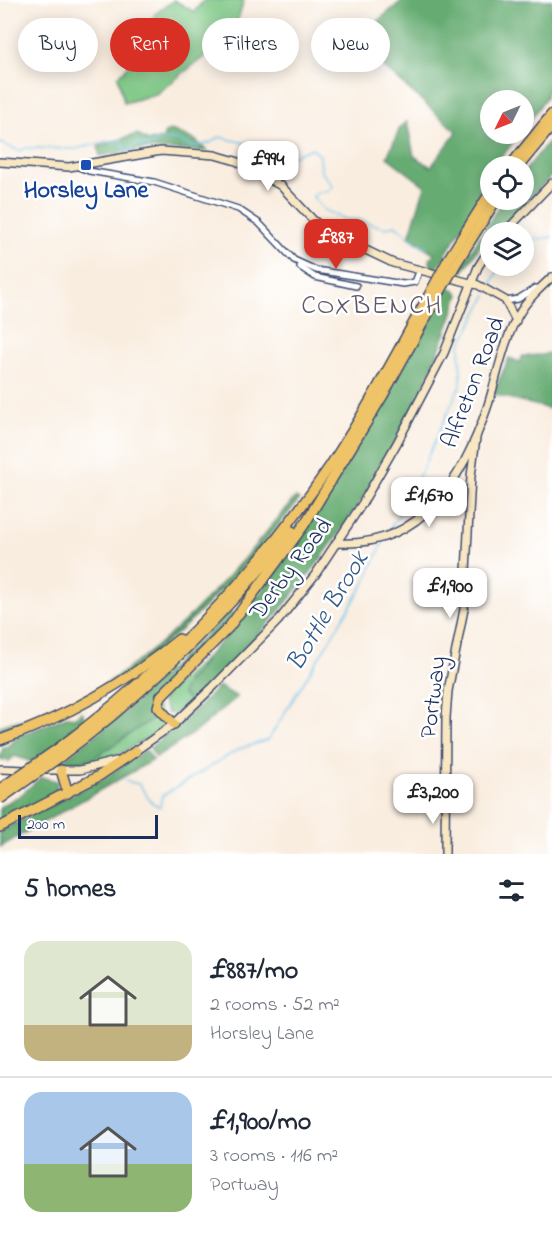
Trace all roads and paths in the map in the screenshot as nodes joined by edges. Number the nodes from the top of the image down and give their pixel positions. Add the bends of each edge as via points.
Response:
1 (552, 114) edge
2 (552, 126) edge
3 (518, 156) edge
4 (527, 156) edge
5 (0, 162) edge
6 (76, 166) junction
7 (552, 183) edge
8 (481, 210) edge
9 (489, 210) edge
10 (515, 222) edge
11 (453, 260) junction
12 (300, 264) junction
13 (480, 266) edge
14 (419, 272) junction
15 (552, 277) edge
16 (471, 282) junction
17 (356, 286) dead end
18 (540, 289) junction
19 (432, 298) junction
20 (506, 301) junction
21 (516, 321) junction
22 (476, 438) junction
23 (324, 492) junction
24 (280, 533) junction
25 (336, 543) junction
26 (174, 724) junction
27 (0, 740) edge
28 (136, 751) junction
29 (59, 753) junction
30 (0, 769) edge
31 (61, 770) junction
32 (0, 789) edge
33 (68, 793) junction
34 (0, 799) edge
35 (0, 827) edge
36 (444, 854) edge

1 - 3 highway
2 - 4 highway
5 - 6 street
6 - 12 street via 154,182 238,209 253,218
6 - 14 street via 161,151 208,154 236,161 281,186 330,233 370,254
7 - 10 street
8 - 11 highway
9 - 11 highway
11 - 19 highway, bridge
12 - 14 street via 403,284 417,280
12 - 17 street via 315,276
13 - 16 street, Derby Road
14 - 16 street
15 - 18 street, Alfreton Road
16 - 20 street
16 - 25 street, Derby Road via 423,394
18 - 20 street
18 - 21 street, Alfreton Road
19 - 23 highway via 382,397
19 - 24 highway via 355,426
20 - 21 street
21 - 22 street, Alfreton Road
22 - 25 street, Alfreton Road via 444,495 423,518 370,541
22 - 36 street, Portway via 464,609 448,691
23 - 26 highway via 244,609 161,696 158,707
23 - 29 highway via 211,626 137,695
24 - 27 highway via 201,617 149,663 78,707
24 - 29 highway via 171,654
25 - 26 street, Derby Road via 278,621
26 - 28 street, Derby Road
28 - 31 street, Derby Road via 107,765
28 - 33 highway
29 - 32 highway, bridge
29 - 34 highway, bridge
30 - 31 street, Derby Road
31 - 33 highway
33 - 35 highway

